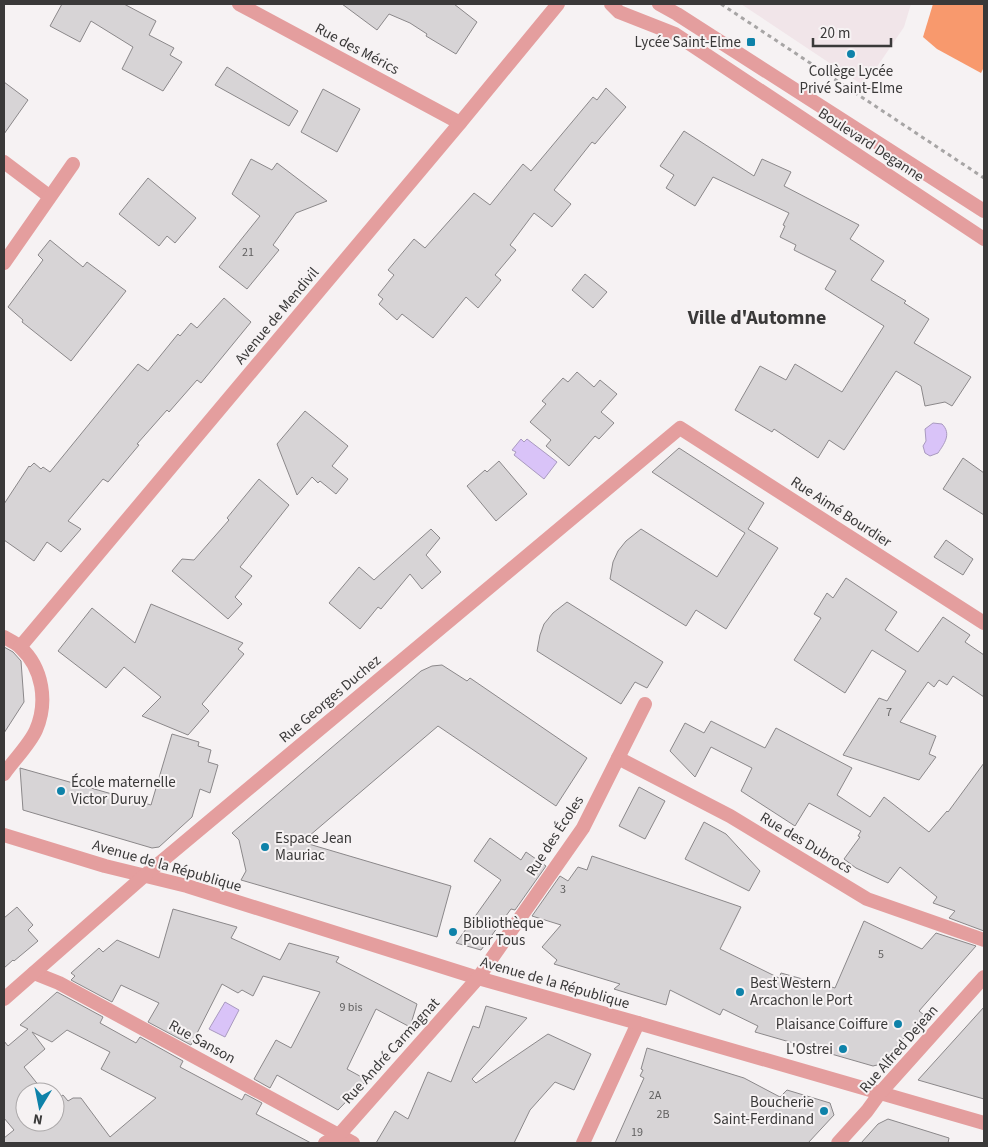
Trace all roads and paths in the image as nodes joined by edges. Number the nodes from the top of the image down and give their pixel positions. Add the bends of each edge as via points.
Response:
1 (239, 4) edge
2 (558, 4) edge
3 (611, 4) edge
4 (659, 4) edge
5 (721, 4) edge
6 (460, 123) junction
7 (4, 162) edge
8 (73, 164) dead end
9 (984, 178) edge
10 (49, 196) junction
11 (984, 211) edge
12 (984, 238) edge
13 (4, 263) edge
14 (680, 428) joint
15 (984, 623) edge
16 (4, 637) edge
17 (20, 647) junction
18 (645, 704) dead end
19 (618, 758) junction
20 (4, 774) edge
21 (4, 835) edge
22 (144, 876) junction
23 (984, 940) edge
24 (34, 973) junction
25 (984, 977) edge
26 (478, 978) junction
27 (4, 999) edge
28 (638, 1022) junction
29 (880, 1093) junction
30 (984, 1123) edge
31 (338, 1135) junction
32 (325, 1143) edge
33 (353, 1143) edge
34 (583, 1143) edge
35 (838, 1143) edge

1 - 6 street, Rue des Mérics
2 - 6 street, Avenue de Mendivil
3 - 12 street, Boulevard Deganne via 619,12 675,34
4 - 11 street, Boulevard Deganne
5 - 9 path
6 - 17 street, Avenue de Mendivil
7 - 10 street
8 - 10 street
10 - 13 street
14 - 15 street, Rue Aimé Bourdier
14 - 22 street, Rue Georges Duchez
16 - 17 street
17 - 20 street via 35,666 43,688 42,711 36,731
18 - 19 street, Rue des Écoles
19 - 23 street, Rue des Dubrocs via 730,816 868,899
19 - 26 street, Rue des Écoles via 583,828
21 - 22 street, Avenue de la République
22 - 24 street, Rue Georges Duchez
22 - 26 street, Avenue de la République via 186,886
24 - 27 street, Rue Georges Duchez
24 - 31 street, Rue Sanson via 59,982
25 - 29 street, Rue Alfred Dejean
26 - 28 street, Avenue de la République
26 - 31 street, Rue André Carmagnat
28 - 29 street, Avenue de la République
28 - 34 street
29 - 30 street, Avenue de la République
29 - 35 street, Rue Alfred Dejean
31 - 32 street, Rue André Carmagnat
31 - 33 street, Rue Sanson

